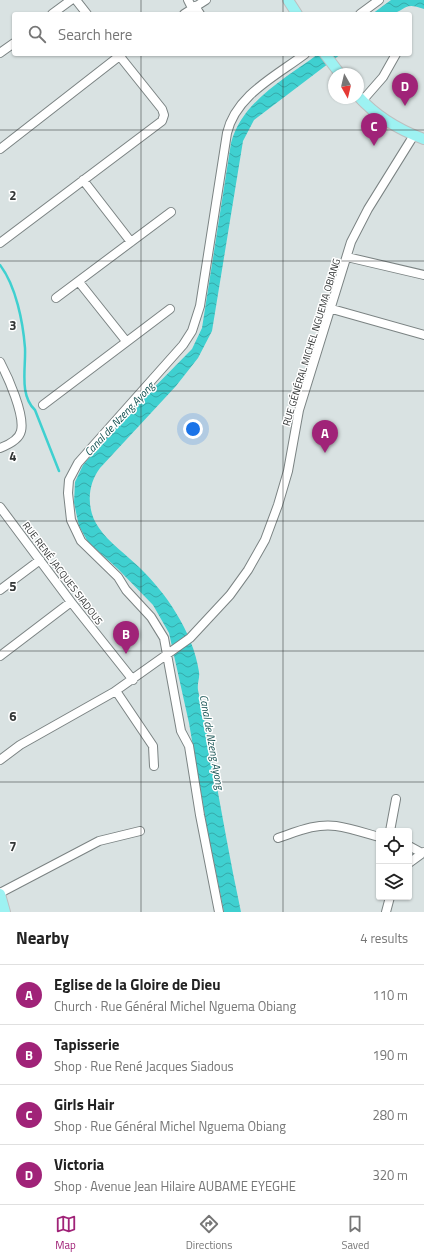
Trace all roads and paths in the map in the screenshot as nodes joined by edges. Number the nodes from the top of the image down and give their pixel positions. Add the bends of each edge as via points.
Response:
1 (71, 0) edge
2 (76, 0) edge
3 (188, 0) edge
4 (206, 0) edge
5 (288, 0) edge
6 (379, 0) edge
7 (196, 10) edge
8 (55, 12) edge
9 (85, 12) edge
10 (296, 12) edge
11 (363, 12) edge
12 (12, 44) edge
13 (0, 53) edge
14 (119, 56) edge
15 (121, 56) edge
16 (302, 56) edge
17 (327, 56) edge
18 (395, 56) edge
19 (336, 68) edge
20 (364, 95) edge
21 (364, 103) edge
22 (414, 135) junction
23 (424, 138) edge
24 (0, 149) edge
25 (83, 180) junction
26 (171, 212) dead end
27 (131, 242) junction
28 (0, 243) edge
29 (348, 257) junction
30 (424, 275) edge
31 (79, 282) junction
32 (56, 298) dead end
33 (170, 309) dead end
34 (332, 309) junction
35 (424, 335) edge
36 (126, 340) junction
37 (0, 362) edge
38 (42, 405) dead end
39 (0, 448) edge
40 (0, 507) edge
41 (40, 560) junction
42 (0, 590) edge
43 (71, 602) junction
44 (170, 652) junction
45 (0, 656) edge
46 (133, 680) junction
47 (116, 691) junction
48 (0, 760) edge
49 (154, 766) dead end
50 (396, 799) dead end
51 (391, 828) edge
52 (140, 831) dead end
53 (376, 835) edge
54 (278, 838) dead end
55 (412, 847) edge
56 (423, 852) edge
57 (412, 861) edge
58 (0, 893) edge
59 (389, 900) edge
60 (5, 912) edge
61 (219, 912) edge
62 (386, 912) edge

1 - 8 street
2 - 9 street
3 - 7 street
4 - 7 street
5 - 10 main road
6 - 11 street
12 - 13 street
14 - 24 street
15 - 25 street via 164,115 162,121
16 - 44 street via 247,97 231,120 200,306 190,335 86,453 69,480 69,511 78,536 87,548 114,572 126,590 151,617
17 - 19 main road
18 - 20 street via 384,77
21 - 22 main road via 377,114
22 - 23 main road
22 - 29 street, RUE GÉNÉRAL MICHEL NGUEMA OBIANG via 368,209 351,242
25 - 27 street
25 - 28 street
26 - 27 street
27 - 31 street
29 - 30 street
29 - 34 street, RUE GÉNÉRAL MICHEL NGUEMA OBIANG
31 - 32 street
31 - 36 street
33 - 36 street
34 - 35 street
34 - 44 street, RUE GÉNÉRAL MICHEL NGUEMA OBIANG via 299,410 283,489 270,530 240,581 218,609 190,638
36 - 38 street
37 - 39 street via 13,391 21,424 21,432 16,439
40 - 41 street, RUE RENÉ JACQUES SIADOUS
41 - 42 street
41 - 43 street, RUE RENÉ JACQUES SIADOUS
43 - 45 street
43 - 46 street, RUE RENÉ JACQUES SIADOUS
44 - 46 street
44 - 61 street via 181,731 189,746
46 - 47 street
47 - 48 street via 20,745
47 - 49 street via 150,741 154,752
50 - 51 street
52 - 58 street via 99,841
53 - 54 street via 336,826 324,826 308,828
55 - 56 street
56 - 57 street
58 - 60 main road
59 - 62 street

